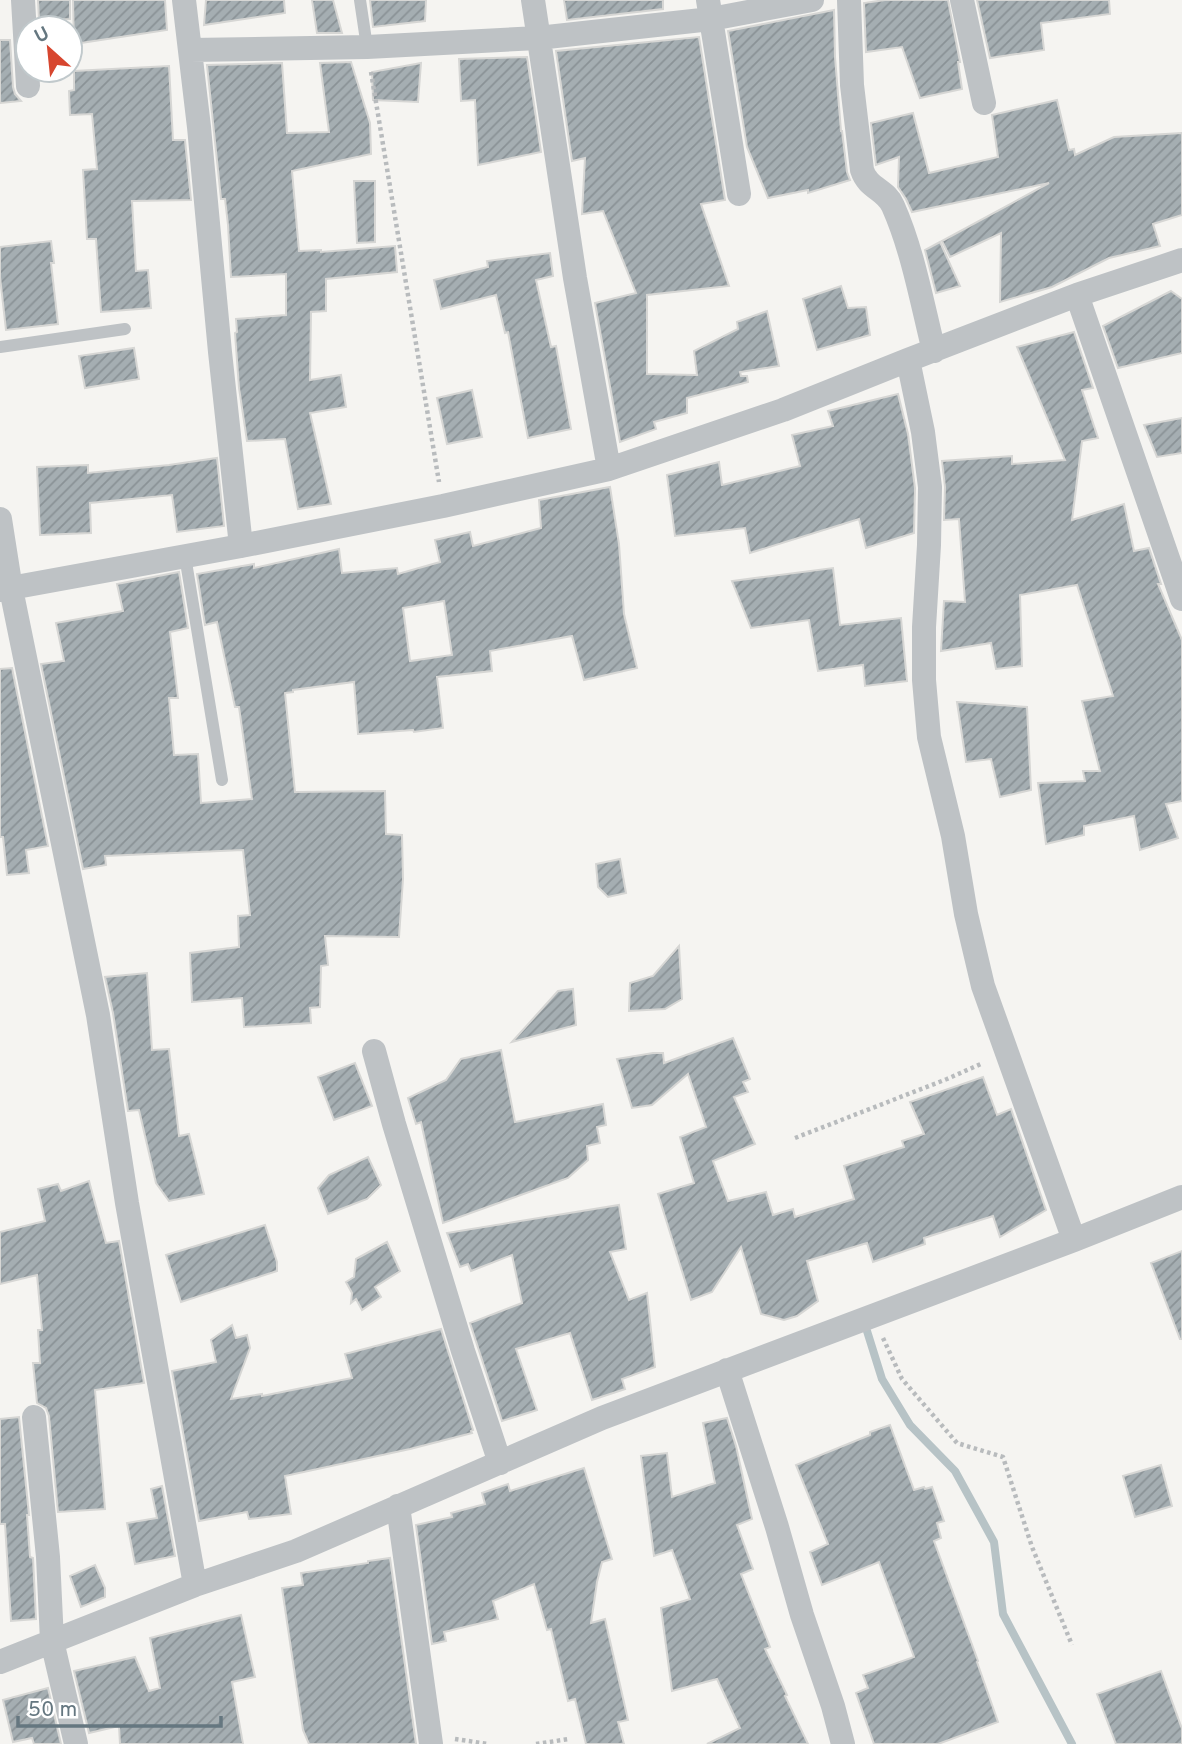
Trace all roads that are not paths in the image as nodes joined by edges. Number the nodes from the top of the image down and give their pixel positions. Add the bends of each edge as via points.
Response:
1 (23, 0) edge
2 (184, 0) edge
3 (360, 0) edge
4 (533, 0) edge
5 (812, 0) edge
6 (849, 0) edge
7 (962, 0) edge
8 (710, 10) edge
9 (538, 38) junction
10 (367, 47) junction
11 (191, 50) junction
12 (29, 86) dead end
13 (985, 103) dead end
14 (738, 194) dead end
15 (1182, 260) edge
16 (1077, 295) junction
17 (125, 329) dead end
18 (0, 347) edge
19 (934, 351) junction
20 (908, 360) junction
21 (609, 469) junction
22 (0, 519) edge
23 (241, 546) junction
24 (185, 556) junction
25 (5, 589) edge
26 (1182, 599) edge
27 (222, 780) dead end
28 (374, 1051) dead end
29 (1182, 1197) edge
30 (1074, 1240) junction
31 (727, 1370) junction
32 (34, 1417) dead end
33 (500, 1463) junction
34 (398, 1506) junction
35 (195, 1585) junction
36 (52, 1640) junction
37 (0, 1662) edge
38 (76, 1744) edge
39 (431, 1744) edge
40 (843, 1744) edge

1 - 12 street
2 - 11 street
3 - 10 lane
4 - 9 street
5 - 8 street
6 - 19 street via 862,170 864,178 891,201 898,217
7 - 13 street
8 - 9 street
8 - 14 street
9 - 10 street
9 - 21 street
10 - 11 street
11 - 23 street
15 - 16 street
16 - 19 street
16 - 26 street
17 - 18 lane
19 - 20 street
20 - 21 street via 783,410
20 - 30 street via 930,487 924,640 929,737 983,986
21 - 23 street
22 - 25 street
23 - 24 street
24 - 25 street
24 - 27 lane
25 - 35 street via 98,1014
28 - 33 street
29 - 30 street
30 - 31 street
31 - 33 street
31 - 40 street
32 - 36 street
33 - 34 street
34 - 35 street via 296,1551
34 - 39 street
35 - 36 street
36 - 37 street
36 - 38 street

